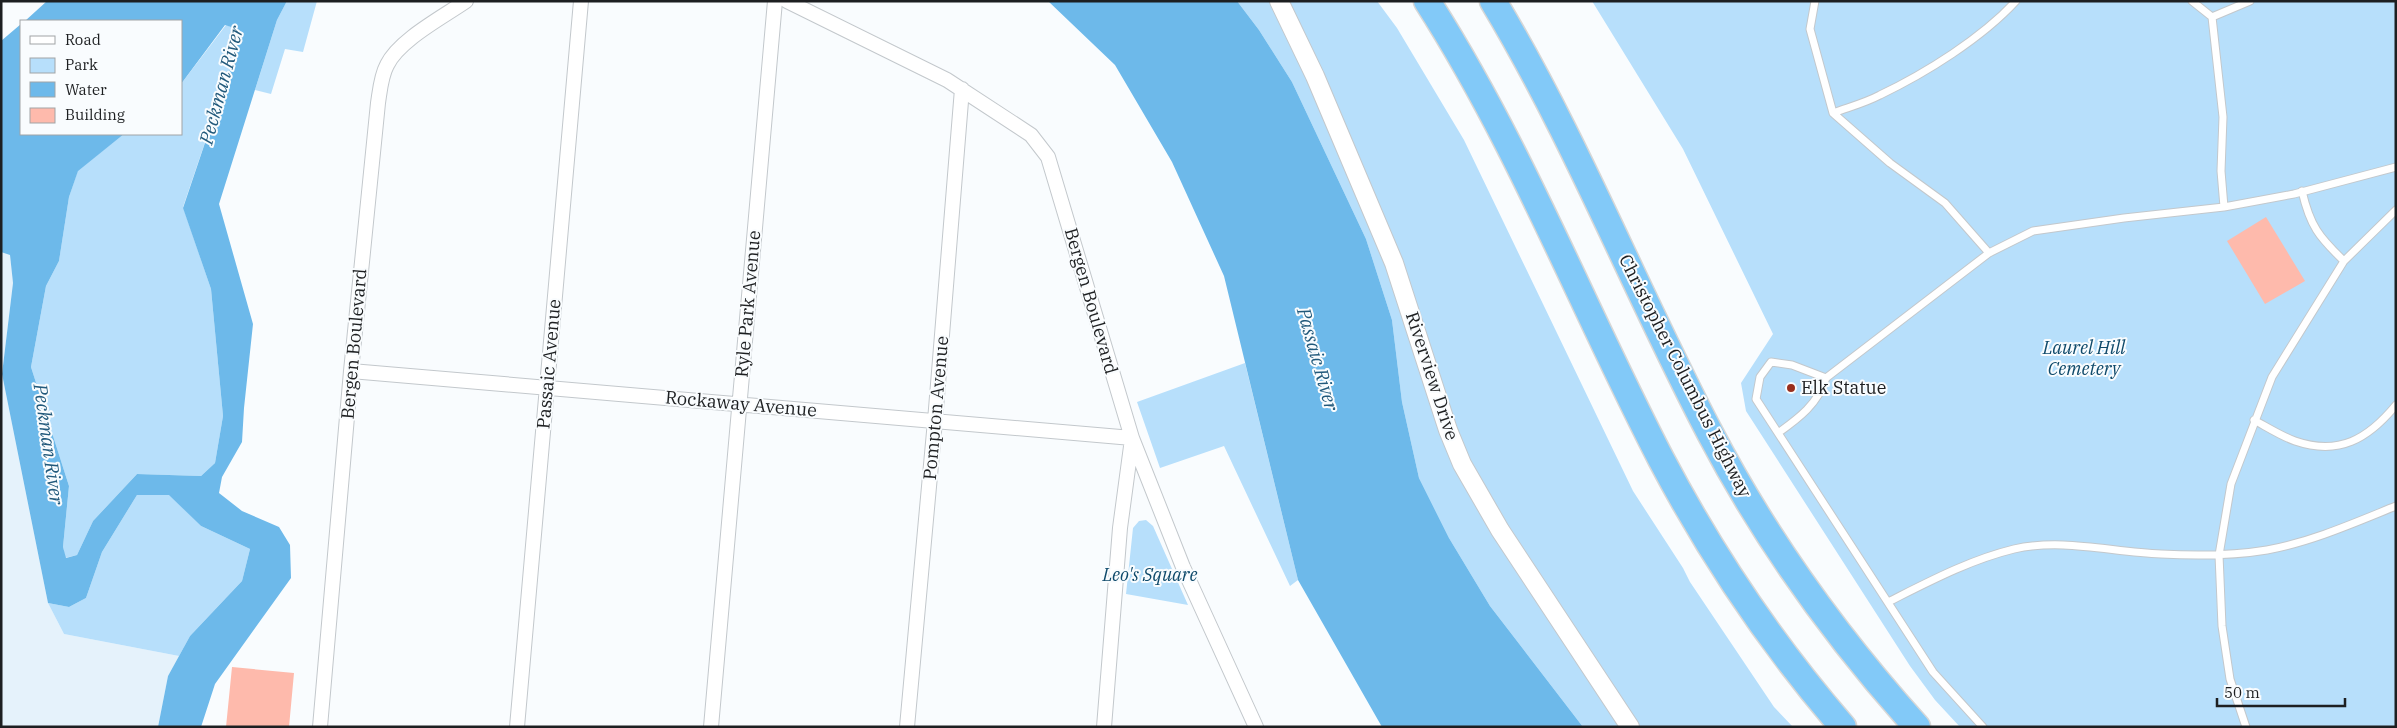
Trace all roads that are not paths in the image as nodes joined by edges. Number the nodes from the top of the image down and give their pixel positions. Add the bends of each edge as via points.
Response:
1 (466, 1) edge
2 (581, 1) edge
3 (775, 1) edge
4 (787, 1) edge
5 (1278, 1) edge
6 (1427, 1) edge
7 (1493, 1) edge
8 (1815, 1) edge
9 (2016, 1) edge
10 (2192, 1) edge
11 (2250, 1) edge
12 (2212, 17) junction
13 (962, 89) junction
14 (1833, 113) junction
15 (2396, 167) edge
16 (2302, 191) junction
17 (2224, 208) junction
18 (2396, 210) edge
19 (1989, 253) junction
20 (2344, 261) junction
21 (351, 371) junction
22 (1826, 378) junction
23 (547, 388) junction
24 (740, 404) junction
25 (2396, 405) edge
26 (2254, 420) junction
27 (936, 421) junction
28 (1778, 433) junction
29 (1132, 438) junction
30 (2396, 506) edge
31 (2219, 556) junction
32 (1888, 602) junction
33 (320, 727) edge
34 (517, 727) edge
35 (711, 727) edge
36 (907, 727) edge
37 (1104, 727) edge
38 (1256, 727) edge
39 (1630, 727) edge
40 (1843, 727) edge
41 (1917, 727) edge
42 (1983, 727) edge
43 (2246, 727) edge

1 - 21 street, Bergen Boulevard via 407,42 387,64 378,102
2 - 23 street, Passaic Avenue
3 - 24 street, Ryle Park Avenue
4 - 13 street, Bergen Boulevard
5 - 39 street, Riverview Drive via 1299,40 1384,238 1462,464 1500,530
6 - 40 highway via 1456,46 1510,146 1634,404 1692,514 1758,618
7 - 41 highway, Christopher Columbus Highway via 1550,102 1686,384 1741,488 1807,591 1883,689
8 - 14 lane via 1810,29
9 - 14 lane via 2001,18 1941,60 1880,96
10 - 12 lane
11 - 12 lane
12 - 17 lane via 2223,117 2221,171
13 - 27 street, Pompton Avenue
13 - 29 street, Bergen Boulevard via 1032,135 1048,157
14 - 19 lane via 1890,163 1945,203
15 - 16 lane
16 - 17 lane
16 - 20 lane via 2308,217 2317,232
17 - 19 lane via 2033,230
18 - 20 lane
19 - 22 lane
20 - 26 lane via 2272,377
21 - 23 street, Rockaway Avenue
21 - 33 street, Bergen Boulevard
22 - 28 lane via 1822,392 1804,415
22 - 28 lane via 1792,365 1771,362 1760,377 1756,400
23 - 24 street, Rockaway Avenue
23 - 34 street, Passaic Avenue
24 - 27 street, Rockaway Avenue
24 - 35 street, Ryle Park Avenue
25 - 26 lane via 2364,437 2339,446 2294,441
26 - 31 lane via 2231,484
27 - 29 street, Rockaway Avenue
27 - 36 street, Pompton Avenue
28 - 32 lane
29 - 37 street via 1120,528
29 - 38 street, Bergen Boulevard via 1183,567
30 - 31 lane via 2345,527 2268,549
31 - 32 lane via 2158,554 2078,544 2014,549 1956,568
31 - 43 lane via 2222,626 2230,679
32 - 42 lane via 1933,672

